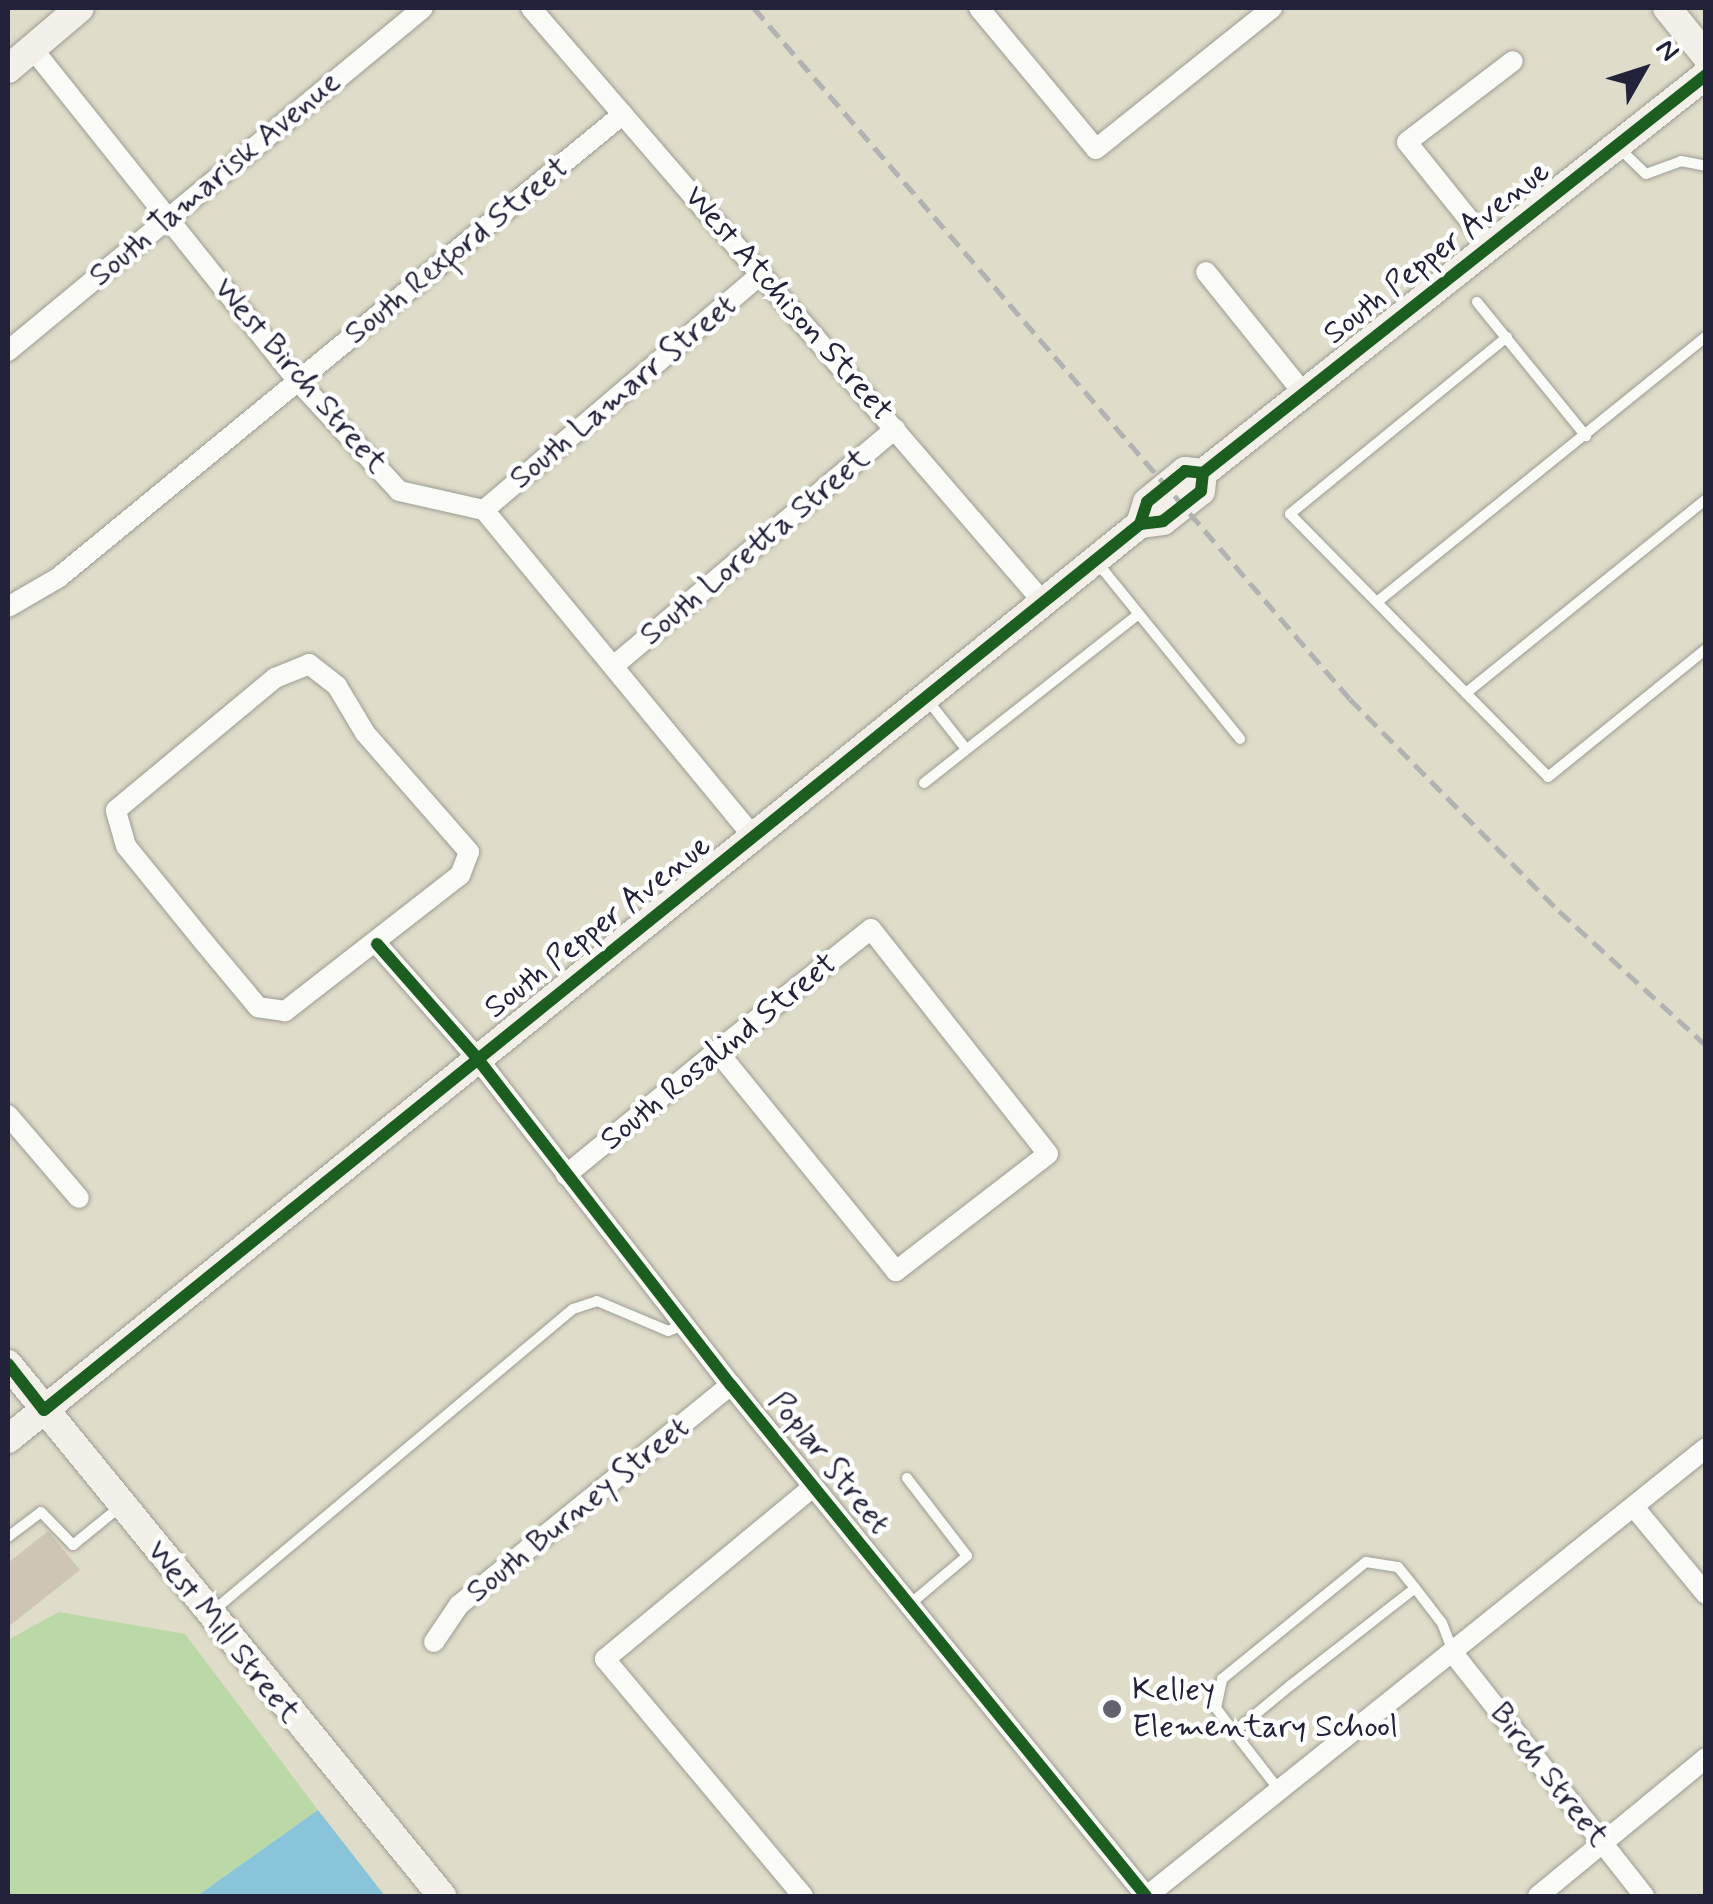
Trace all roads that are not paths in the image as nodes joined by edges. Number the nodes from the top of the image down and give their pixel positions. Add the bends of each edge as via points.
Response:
1 (80, 8) edge
2 (422, 8) edge
3 (531, 8) edge
4 (979, 8) edge
5 (1272, 8) edge
6 (1666, 8) edge
7 (32, 48) junction
8 (1706, 56) edge
9 (1513, 61) dead end
10 (8, 69) edge
11 (1706, 75) edge
12 (624, 114) junction
13 (1617, 146) junction
14 (1706, 166) edge
15 (168, 218) junction
16 (1491, 247) junction
17 (1206, 272) dead end
18 (762, 273) junction
19 (1477, 302) dead end
20 (1507, 337) junction
21 (1706, 337) edge
22 (8, 351) edge
23 (298, 381) junction
24 (1304, 394) junction
25 (895, 429) junction
26 (1586, 436) junction
27 (1701, 502) edge
28 (484, 510) junction
29 (1706, 516) edge
30 (1095, 560) junction
31 (1043, 602) junction
32 (1377, 602) junction
33 (8, 607) edge
34 (1139, 614) junction
35 (1706, 649) edge
36 (616, 664) junction
37 (1466, 693) junction
38 (925, 698) junction
39 (1240, 739) dead end
40 (966, 749) junction
41 (924, 783) dead end
42 (754, 838) junction
43 (377, 944) junction
44 (718, 1051) junction
45 (477, 1058) junction
46 (8, 1115) edge
47 (14, 1137) edge
48 (566, 1175) junction
49 (79, 1198) dead end
50 (684, 1324) junction
51 (8, 1364) edge
52 (730, 1385) junction
53 (44, 1410) junction
54 (8, 1439) edge
55 (1706, 1448) edge
56 (906, 1478) dead end
57 (813, 1487) junction
58 (122, 1506) junction
59 (1634, 1508) junction
60 (8, 1538) edge
61 (1415, 1588) junction
62 (1706, 1594) edge
63 (909, 1605) junction
64 (208, 1614) junction
65 (434, 1642) dead end
66 (1453, 1653) junction
67 (1234, 1732) junction
68 (1706, 1758) edge
69 (1280, 1791) junction
70 (1603, 1844) junction
71 (442, 1896) edge
72 (804, 1896) edge
73 (1146, 1896) edge
74 (1538, 1896) edge
75 (1644, 1896) edge

1 - 7 main road
2 - 15 street, South Tamarisk Avenue
3 - 12 street, West Atchison Street
4 - 5 street via 1096,149
6 - 8 main road
7 - 10 main road
7 - 15 street, West Birch Street
9 - 16 street via 1407,142
11 - 13 main road, South Pepper Avenue
12 - 18 street, West Atchison Street
12 - 23 street, South Rexford Street
13 - 14 lane via 1646,174 1681,162
13 - 16 main road, South Pepper Avenue
15 - 22 street, South Tamarisk Avenue
15 - 23 street, West Birch Street
16 - 24 main road, South Pepper Avenue
17 - 24 street
18 - 25 street, West Atchison Street
18 - 28 street, South Lamarr Street
19 - 20 lane
20 - 26 lane
20 - 32 lane via 1290,514
21 - 26 lane
23 - 28 street, West Birch Street via 399,491
23 - 33 street, South Rexford Street via 58,578
24 - 30 main road, South Pepper Avenue via 1203,473 1201,490 1163,522 1140,524
25 - 31 street, West Atchison Street
25 - 36 street, South Loretta Street
26 - 32 lane
27 - 29 lane
27 - 37 lane
28 - 36 street
30 - 31 main road, South Pepper Avenue
30 - 34 lane
31 - 38 main road, South Pepper Avenue
32 - 37 lane
34 - 39 lane
34 - 40 lane
35 - 37 lane via 1548,776
36 - 42 street
38 - 40 lane
38 - 42 main road, South Pepper Avenue
40 - 41 lane
42 - 45 main road, South Pepper Avenue
43 - 43 street via 285,1011 258,1006 126,846 116,810 276,678 309,664 338,686 365,733 469,852 460,875
43 - 45 street, Poplar Street
44 - 44 street, South Rosalind Street via 896,1270 1048,1154 871,929
44 - 48 street, South Rosalind Street
45 - 48 street, Poplar Street
45 - 53 main road, South Pepper Avenue
46 - 47 street
47 - 49 street
48 - 50 street, Poplar Street
50 - 52 street, Poplar Street
50 - 64 lane via 668,1332 597,1301 574,1310
51 - 53 main road, West Mill Street
52 - 57 street, Poplar Street
52 - 65 street, South Burney Street via 459,1606
53 - 54 main road, South Pepper Avenue
53 - 58 main road, West Mill Street
55 - 59 street
56 - 63 lane via 967,1556
57 - 63 street, Poplar Street
57 - 72 street via 606,1659
58 - 60 lane via 73,1545 41,1512
58 - 64 main road, West Mill Street
59 - 62 street
59 - 66 street
61 - 66 lane via 1442,1622
61 - 67 lane
61 - 67 lane via 1398,1567 1366,1562 1222,1679 1216,1708
63 - 73 street, Poplar Street
64 - 71 main road, West Mill Street
66 - 69 street
66 - 70 street, Birch Street
67 - 69 lane
68 - 70 street
69 - 73 street
70 - 74 street
70 - 75 street, Birch Street

